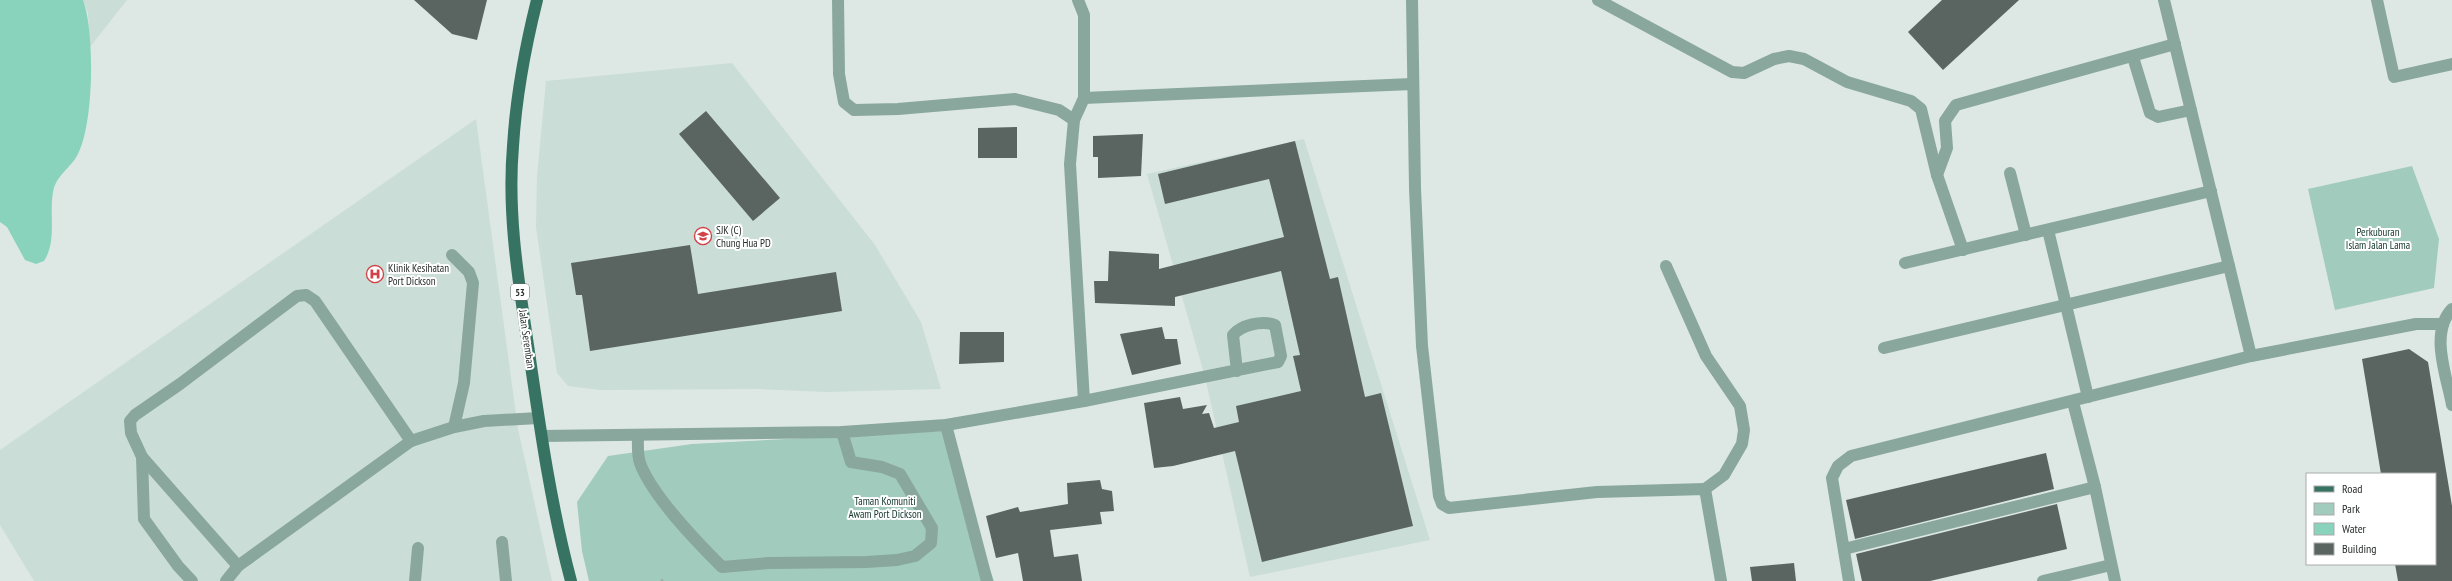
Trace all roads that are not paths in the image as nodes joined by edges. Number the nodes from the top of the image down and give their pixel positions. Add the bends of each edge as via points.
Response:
1 (537, 0) edge
2 (838, 0) edge
3 (1078, 0) edge
4 (1412, 0) edge
5 (1598, 0) edge
6 (2164, 0) edge
7 (2376, 0) edge
8 (2175, 44) junction
9 (2133, 57) junction
10 (2452, 64) edge
11 (1412, 84) junction
12 (1084, 98) junction
13 (2191, 110) junction
14 (1074, 120) junction
15 (2010, 173) dead end
16 (1937, 175) junction
17 (2210, 191) junction
18 (2048, 230) junction
19 (2026, 235) junction
20 (1963, 250) junction
21 (452, 255) dead end
22 (1905, 263) dead end
23 (1666, 266) dead end
24 (2229, 266) junction
25 (2066, 305) junction
26 (2452, 309) edge
27 (2443, 324) junction
28 (1884, 348) dead end
29 (2252, 356) junction
30 (1237, 371) junction
31 (2088, 397) junction
32 (1084, 401) junction
33 (2073, 402) junction
34 (2452, 405) edge
35 (538, 418) junction
36 (946, 425) junction
37 (454, 427) junction
38 (842, 432) junction
39 (638, 435) junction
40 (542, 436) junction
41 (411, 441) junction
42 (142, 457) junction
43 (2095, 487) junction
44 (1705, 489) junction
45 (502, 542) dead end
46 (418, 548) dead end
47 (1844, 549) junction
48 (2112, 565) junction
49 (238, 566) junction
50 (192, 581) edge
51 (226, 581) edge
52 (415, 581) edge
53 (506, 581) edge
54 (571, 581) edge
55 (987, 581) edge
56 (1721, 581) edge
57 (1849, 581) edge
58 (2043, 581) edge
59 (2115, 581) edge

1 - 35 main road, Jalan Seremban / 53 via 520,86 513,147 513,208 517,268
2 - 14 street via 839,74 844,102 854,110 898,109 1015,99 1059,110
3 - 12 street via 1084,15
4 - 11 street
5 - 16 street via 1732,72 1744,73 1774,59 1789,56 1804,59 1847,82 1911,101 1921,109
6 - 8 street
7 - 10 street via 2394,77
8 - 9 street
8 - 13 street
9 - 13 street via 2150,114 2158,117
9 - 16 street via 1956,105 1945,121 1947,148
11 - 12 street
11 - 44 street via 1422,346 1442,504 1449,508 1597,492
12 - 14 street
13 - 17 street
14 - 32 street via 1070,164
15 - 19 street
16 - 20 street
17 - 18 street
17 - 24 street
18 - 19 street
18 - 25 street
19 - 20 street
20 - 22 street
21 - 37 street via 469,272 473,283 464,383
23 - 44 street via 1706,356 1740,406 1744,430 1742,444 1724,475
24 - 25 street
24 - 29 street
25 - 28 street
25 - 31 street
26 - 27 street
27 - 29 street via 2416,324
27 - 34 street via 2442,356
29 - 31 street
30 - 30 street via 1233,335 1235,332 1267,322 1275,325 1281,356 1278,362
30 - 32 street
31 - 33 street
32 - 36 street
33 - 43 street
33 - 47 street via 1851,456 1838,466 1832,478
35 - 37 street via 484,421
35 - 40 main road, Jalan Seremban / 53
36 - 38 street
36 - 55 street
37 - 41 street
38 - 39 street
38 - 39 street via 851,462 882,467 900,474 920,505 932,528 931,543 915,556 866,562 769,563 722,568 687,532 647,477 639,462
39 - 40 street
40 - 54 main road, Jalan Seremban / 53
41 - 42 street via 315,300 302,294 132,418 130,429
41 - 49 street
42 - 49 street
42 - 50 street via 144,519
43 - 47 street
43 - 48 street
44 - 56 street
45 - 53 street
46 - 52 street
47 - 57 street
48 - 58 street
48 - 59 street
49 - 51 street

